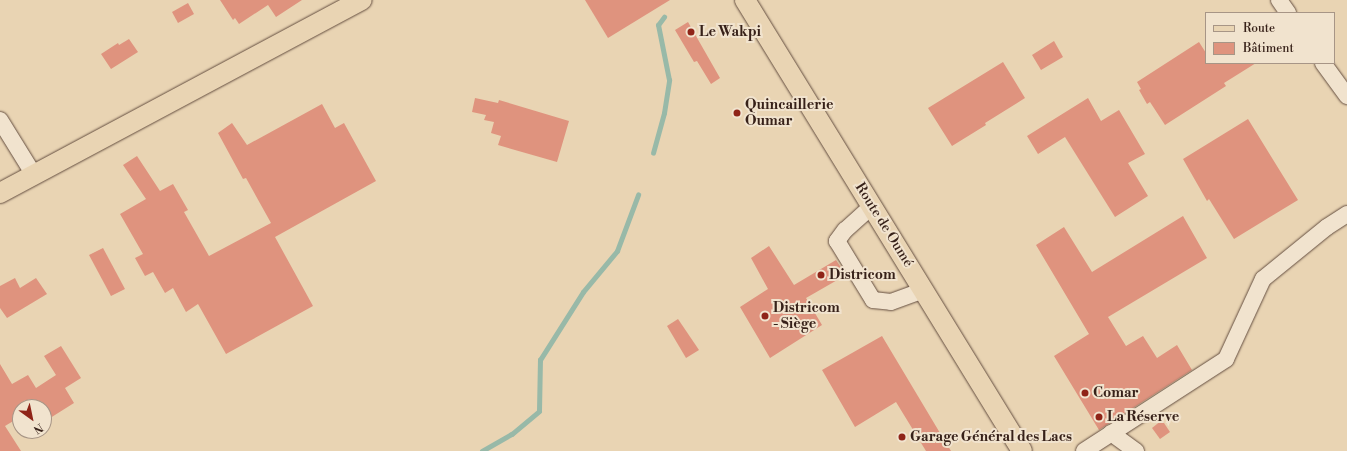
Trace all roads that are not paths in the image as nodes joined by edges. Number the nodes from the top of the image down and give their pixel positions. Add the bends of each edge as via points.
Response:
1 (362, 0) edge
2 (745, 0) edge
3 (1280, 0) edge
4 (1287, 12) edge
5 (1324, 64) edge
6 (1347, 96) edge
7 (0, 120) edge
8 (34, 175) junction
9 (0, 193) edge
10 (872, 206) junction
11 (1347, 214) edge
12 (924, 290) junction
13 (1111, 433) junction
14 (1022, 451) edge
15 (1084, 451) edge
16 (1136, 451) edge

1 - 8 main road
2 - 10 main road, Route de Oumé
3 - 4 street
5 - 6 street
7 - 8 street
8 - 9 main road
10 - 12 main road, Route de Oumé
10 - 12 street via 845,230 837,241 872,300 891,302
11 - 13 street via 1263,279 1226,359
12 - 14 main road, Route de Oumé
13 - 15 street
13 - 16 street

